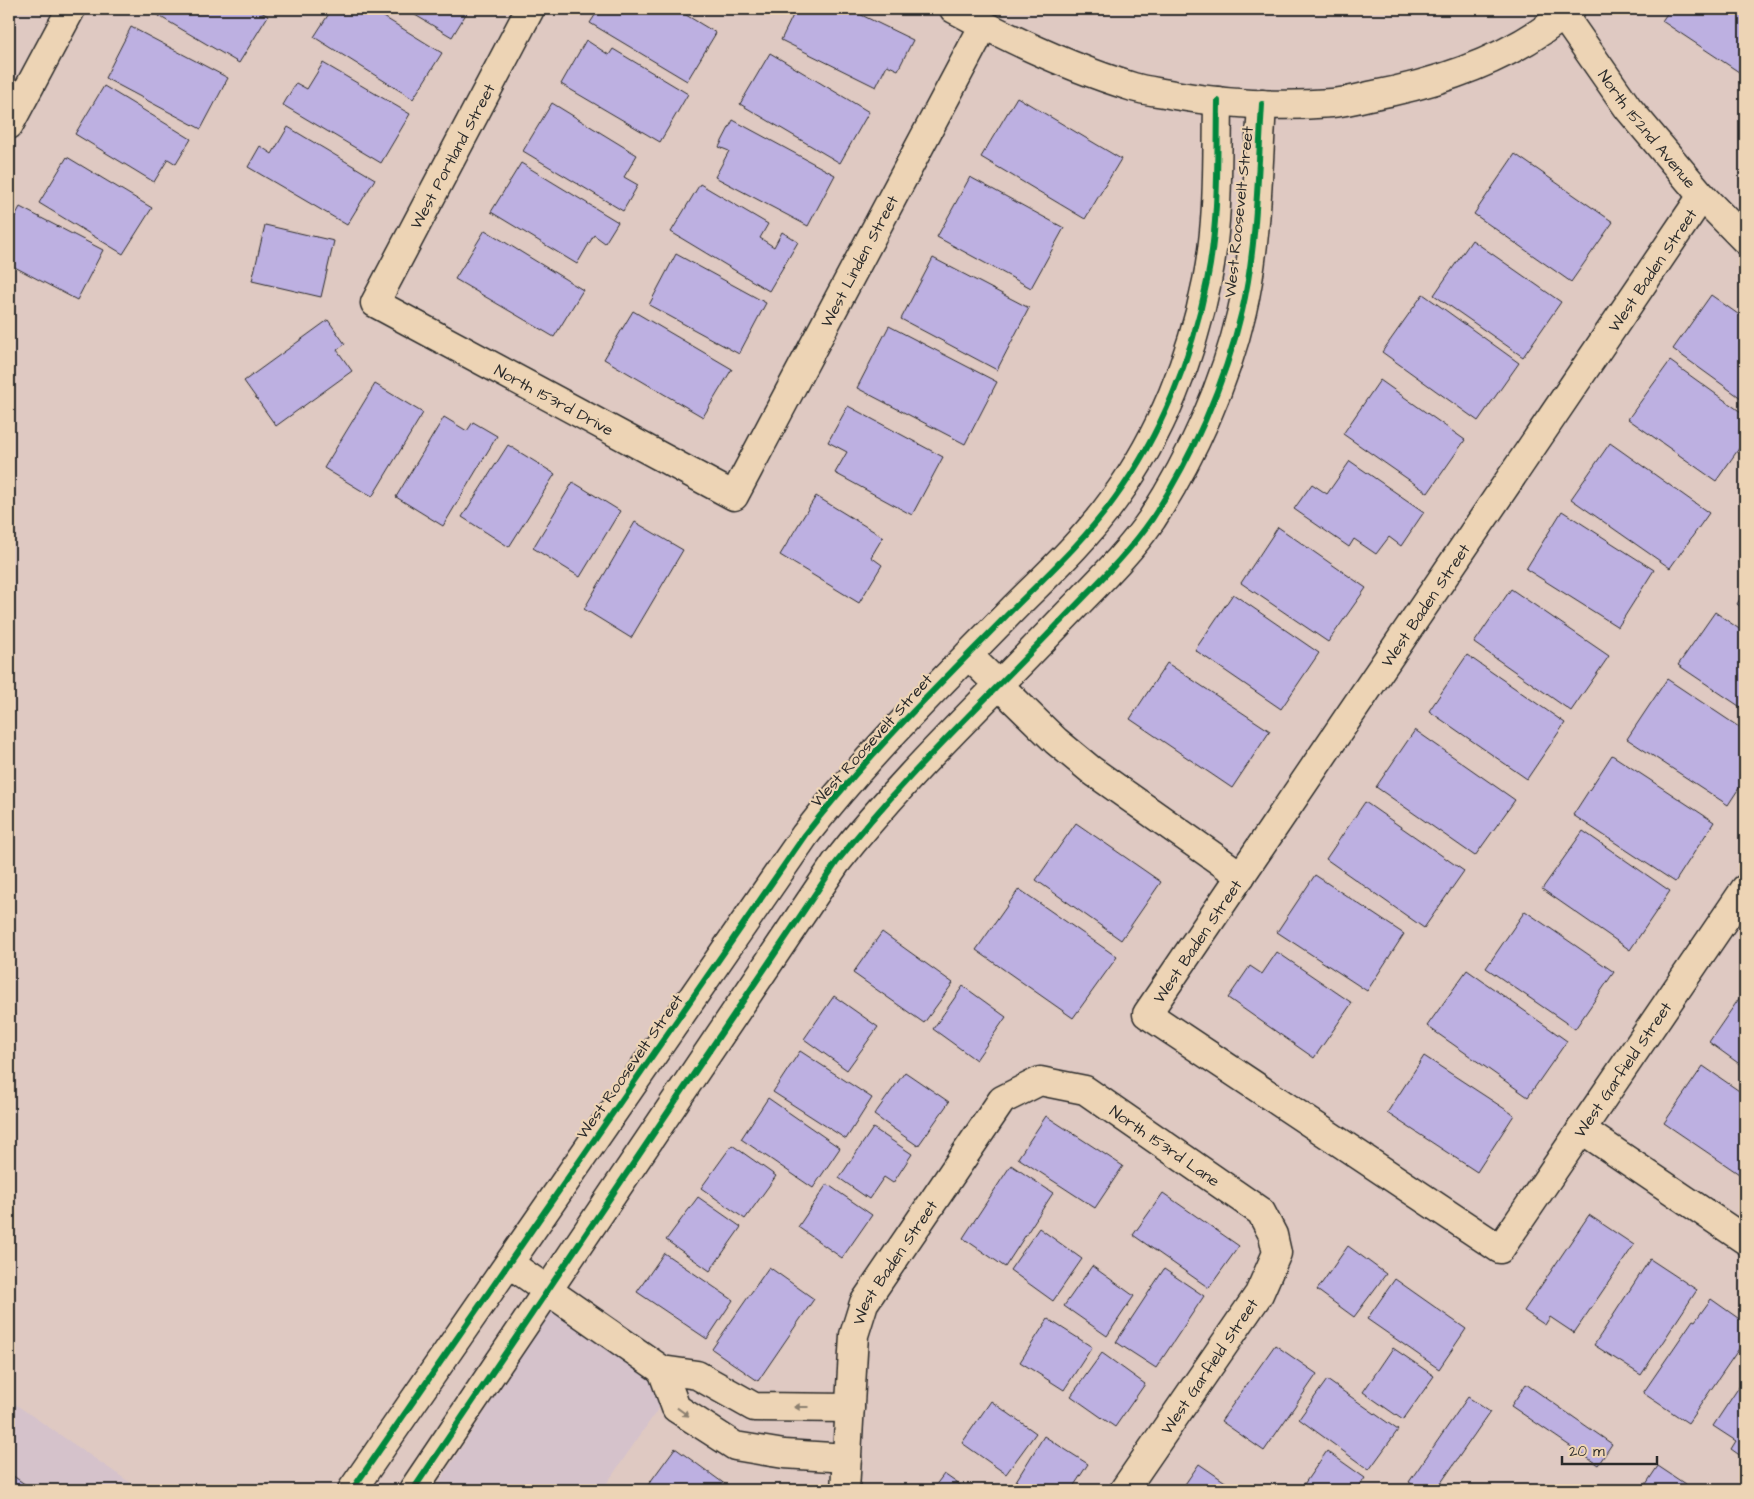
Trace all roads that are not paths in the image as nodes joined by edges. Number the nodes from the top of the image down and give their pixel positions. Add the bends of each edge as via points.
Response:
1 (71, 9) edge
2 (530, 9) edge
3 (954, 9) edge
4 (1565, 11) edge
5 (984, 25) junction
6 (1218, 101) junction
7 (1262, 104) junction
8 (9, 125) edge
9 (1702, 196) junction
10 (1745, 240) edge
11 (375, 302) joint
12 (734, 496) joint
13 (968, 655) junction
14 (1000, 686) junction
15 (1241, 876) junction
16 (1745, 888) edge
17 (1040, 1081) joint
18 (1581, 1129) junction
19 (1273, 1235) joint
20 (1745, 1240) edge
21 (1500, 1249) joint
22 (510, 1264) junction
23 (548, 1289) junction
24 (662, 1370) junction
25 (762, 1407) junction
26 (850, 1408) junction
27 (755, 1450) junction
28 (847, 1458) junction
29 (352, 1490) edge
30 (413, 1490) edge
31 (845, 1490) edge
32 (1124, 1490) edge

1 - 8 street
2 - 11 street, West Portland Street
3 - 5 street, West Roosevelt Street
4 - 7 street, West Roosevelt Street via 1506,51 1411,89 1333,103
4 - 9 street, North 152nd Avenue via 1628,108
5 - 6 street, West Roosevelt Street via 1078,69 1135,88
5 - 12 street, West Linden Street
6 - 7 street, West Roosevelt Street
6 - 13 street, West Roosevelt Street via 1216,191 1209,271 1184,366 1167,406 1133,470 1093,527
7 - 14 street, West Roosevelt Street via 1250,263 1242,311 1219,384 1188,456 1151,520 1130,547
9 - 10 street, North 152nd Avenue
9 - 15 street, West Baden Street
11 - 12 street, North 153rd Drive
13 - 14 street
13 - 22 street, West Roosevelt Street via 854,775 806,835
14 - 15 street via 1091,770
14 - 23 street, West Roosevelt Street via 902,784 836,863
15 - 21 street, West Baden Street via 1147,1014
16 - 18 street, West Garfield Street
17 - 19 street, North 153rd Lane via 1085,1090 1261,1212
17 - 26 street, West Baden Street via 1002,1100 864,1303 854,1335
18 - 20 street
18 - 21 street, West Garfield Street
19 - 32 street, West Garfield Street via 1277,1253 1259,1294
22 - 23 street
22 - 29 street, West Roosevelt Street
23 - 24 street
23 - 30 street, West Roosevelt Street
24 - 25 street via 697,1375 754,1406
24 -> 27 street via 676,1408 735,1446
26 -> 25 street
25 - 27 street
26 - 28 street, West Baden Street
27 - 28 street
28 - 31 street, West Baden Street

